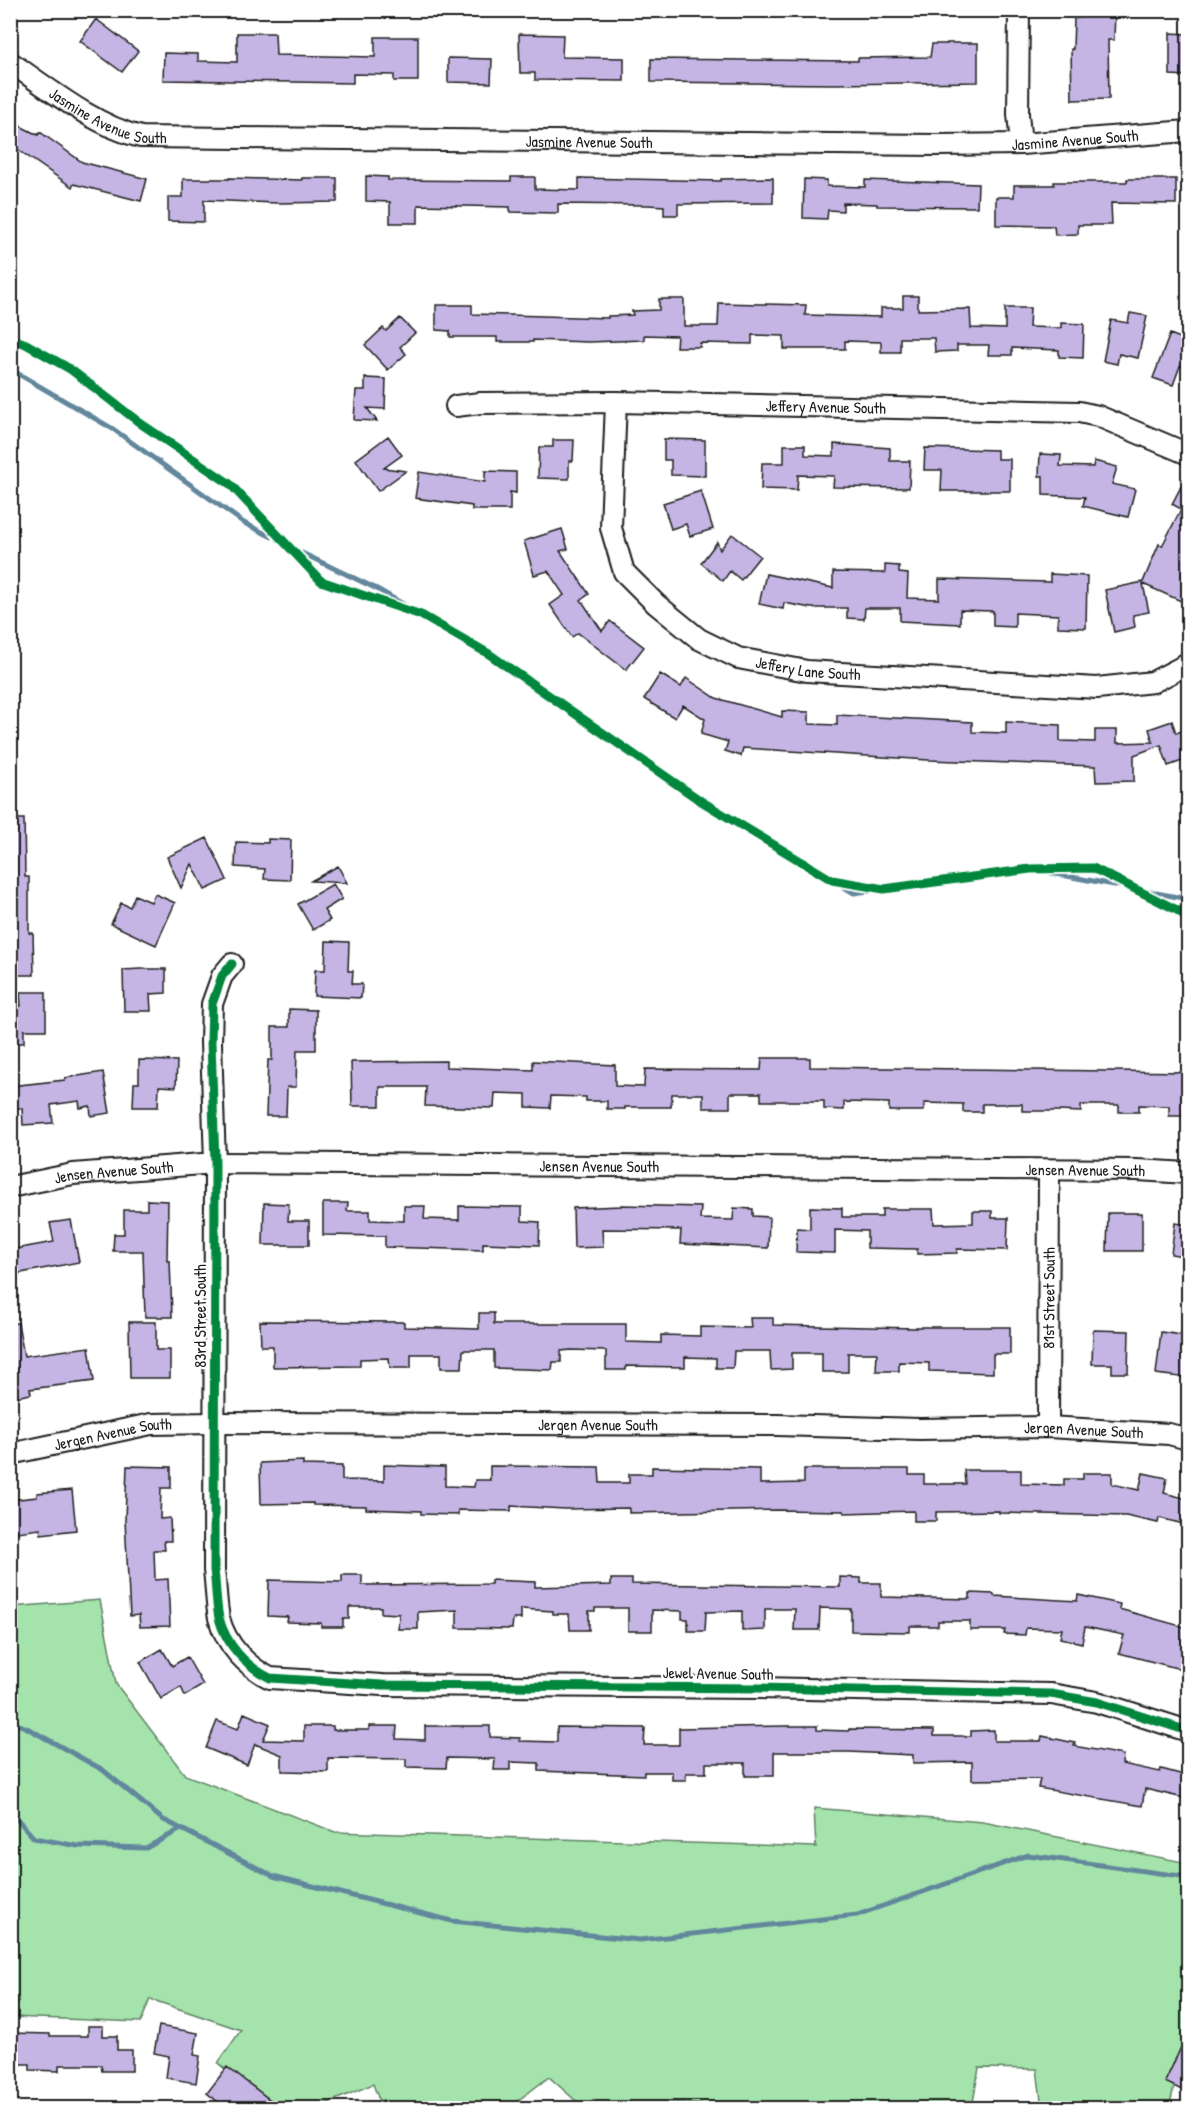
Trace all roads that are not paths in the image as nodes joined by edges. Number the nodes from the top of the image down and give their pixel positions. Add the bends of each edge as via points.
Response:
1 (1019, 10) edge
2 (10, 62) edge
3 (1188, 131) edge
4 (1021, 144) junction
5 (616, 402) junction
6 (456, 406) dead end
7 (1188, 454) edge
8 (1188, 662) edge
9 (232, 964) dead end
10 (215, 1163) junction
11 (1049, 1170) junction
12 (1188, 1173) edge
13 (10, 1187) edge
14 (214, 1423) junction
15 (1048, 1427) junction
16 (1188, 1439) edge
17 (10, 1455) edge
18 (248, 1664) joint
19 (1188, 1731) edge

1 - 4 street
2 - 4 street, Jasmine Avenue South via 92,116 122,133 141,137
3 - 4 street, Jasmine Avenue South
5 - 6 street, Jeffery Avenue South
5 - 7 street, Jeffery Avenue South via 1079,412 1098,416
5 - 8 street, Jeffery Lane South via 611,528 624,572 699,639 738,658 807,671 1097,688 1153,682
9 - 10 street, 83rd Street South via 222,976 212,1004
10 - 11 street, Jensen Avenue South
10 - 13 street, Jensen Avenue South via 73,1174
10 - 14 street, 83rd Street South
11 - 12 street, Jensen Avenue South
11 - 15 street, 81st Street South
14 - 15 street, Jergen Avenue South
14 - 17 street, Jergen Avenue South via 151,1424
14 - 18 street, 83rd Street South via 214,1570 219,1619 235,1651
15 - 16 street, Jergen Avenue South via 1169,1434
18 - 19 street, Jewel Avenue South via 270,1678 382,1685 1051,1694 1096,1702

